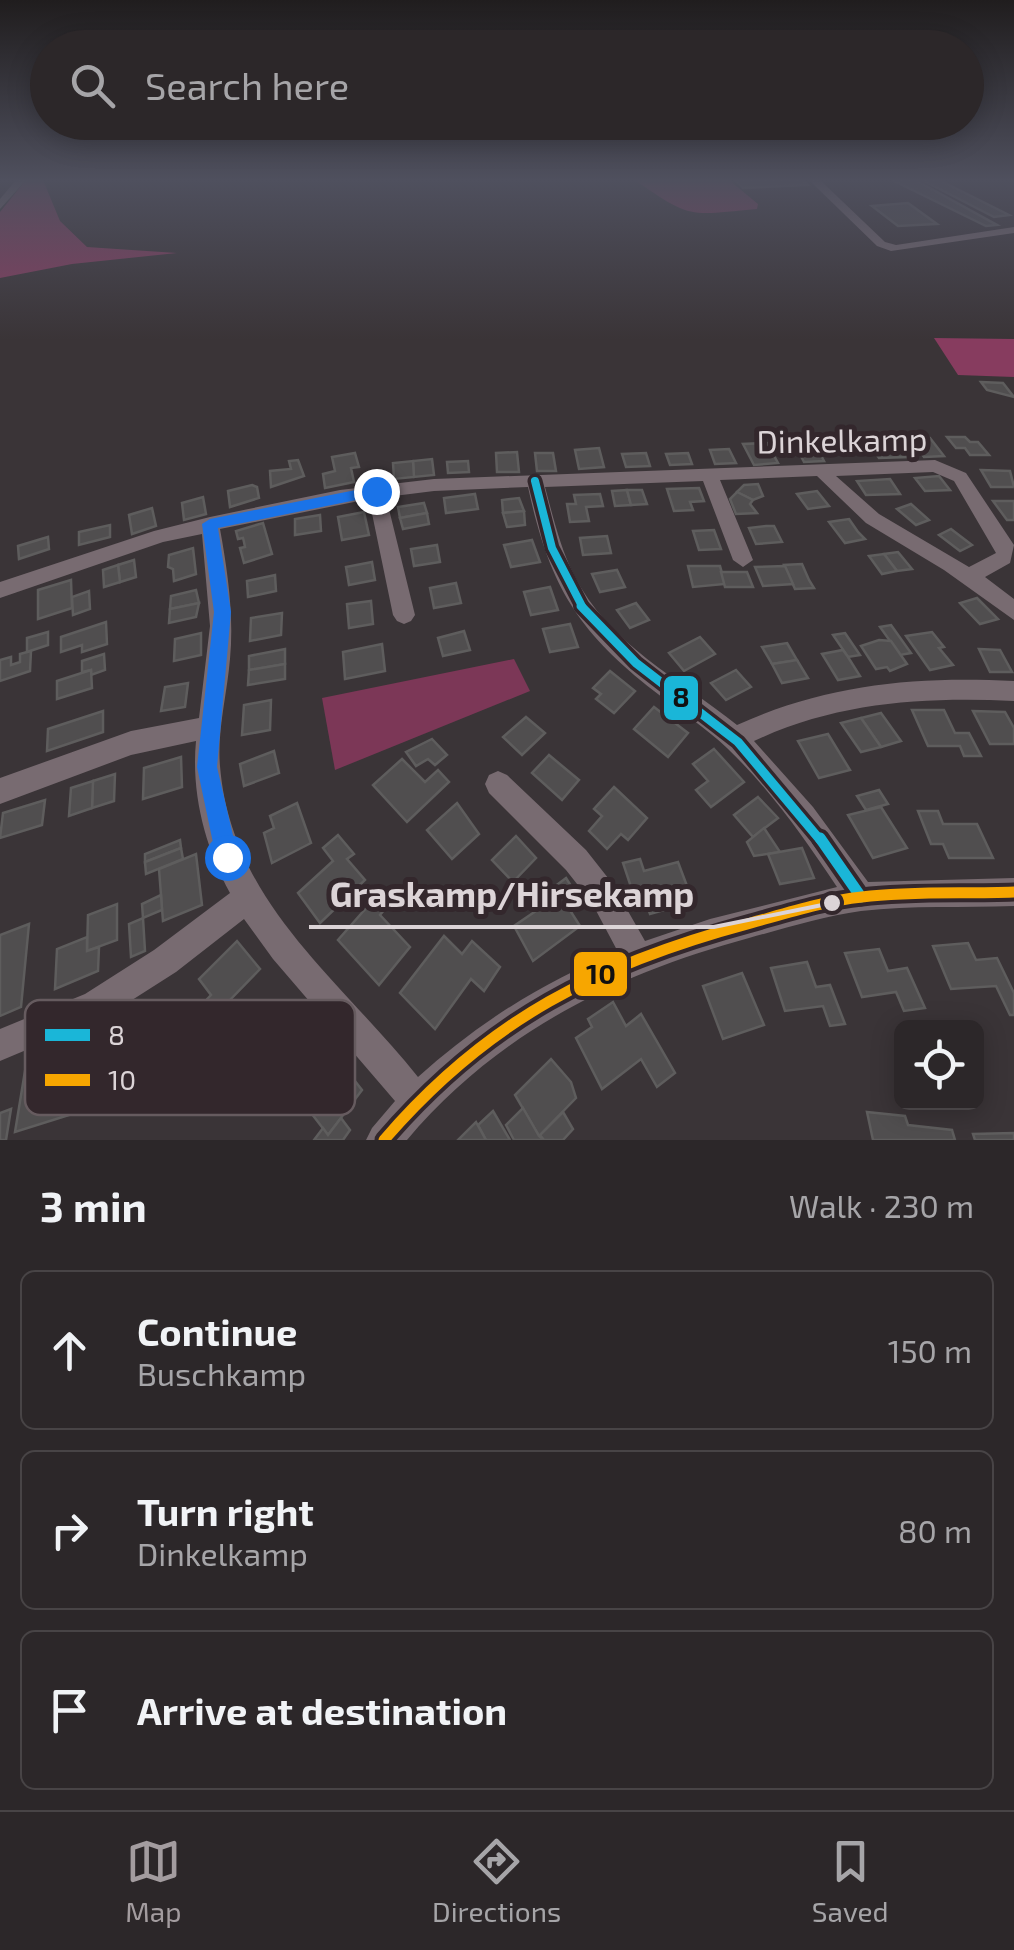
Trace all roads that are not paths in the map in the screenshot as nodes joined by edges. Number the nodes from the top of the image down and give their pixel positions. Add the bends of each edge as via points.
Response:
1 (872, 233) edge
2 (996, 233) edge
3 (821, 470) junction
4 (709, 474) junction
5 (534, 481) junction
6 (376, 491) junction
7 (210, 524) junction
8 (743, 560) dead end
9 (969, 576) junction
10 (0, 590) edge
11 (1014, 610) edge
12 (404, 615) dead end
13 (1014, 692) edge
14 (208, 727) junction
15 (734, 739) junction
16 (498, 784) dead end
17 (0, 791) edge
18 (1014, 892) edge
19 (861, 897) junction
20 (246, 900) junction
21 (639, 959) junction
22 (104, 1000) edge
23 (329, 1000) edge
24 (355, 1027) edge
25 (25, 1035) edge
26 (0, 1045) edge
27 (415, 1100) junction
28 (384, 1140) edge

1 - 2 street via 887,247 914,248
3 - 4 street, Dinkelkamp
3 - 9 street via 864,515
3 - 9 street, Dinkelkamp via 935,466 960,477 1006,550
4 - 5 street, Dinkelkamp
4 - 8 street
5 - 6 street, Dinkelkamp
5 - 15 street via 558,568 586,618
6 - 7 street, Dinkelkamp
6 - 12 street
7 - 10 street, Dinkelkamp
7 - 14 street via 222,612
9 - 11 street
13 - 15 street via 950,687 862,693 778,716
14 - 17 street via 130,743
14 - 20 street via 212,802
15 - 19 street via 794,802
16 - 21 street via 602,892
18 - 19 street
19 - 21 street
20 - 22 street
20 - 23 street
21 - 27 street via 526,1011
24 - 27 street
25 - 26 street
27 - 28 street

